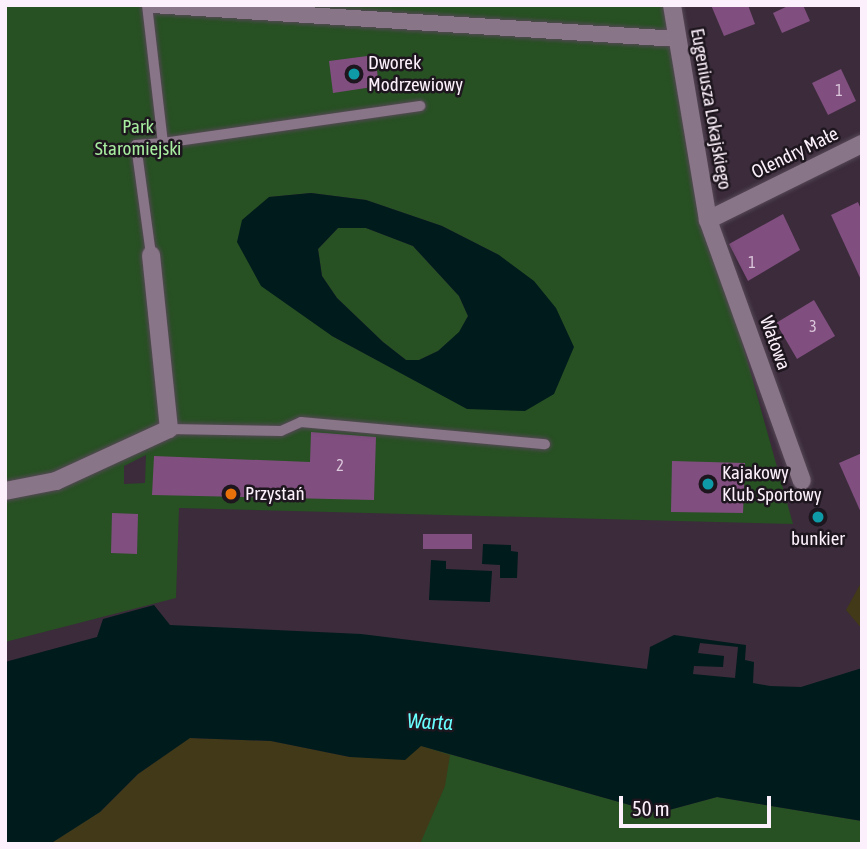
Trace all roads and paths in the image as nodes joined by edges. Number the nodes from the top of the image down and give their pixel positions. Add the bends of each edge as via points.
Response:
1 (150, 5) edge
2 (673, 5) edge
3 (678, 38) junction
4 (420, 106) dead end
5 (163, 143) junction
6 (862, 144) edge
7 (708, 220) junction
8 (151, 254) joint
9 (169, 429) junction
10 (545, 444) dead end
11 (802, 481) dead end
12 (5, 491) edge

1 - 3 street
1 - 5 lane
2 - 3 street, Eugeniusza Lokajskiego
3 - 7 street, Eugeniusza Lokajskiego
4 - 5 lane
5 - 8 lane via 136,145
6 - 7 street, Olendry Małe
7 - 11 street, Wałowa
8 - 9 street
9 - 10 lane via 281,431 301,422
9 - 12 street via 56,481

